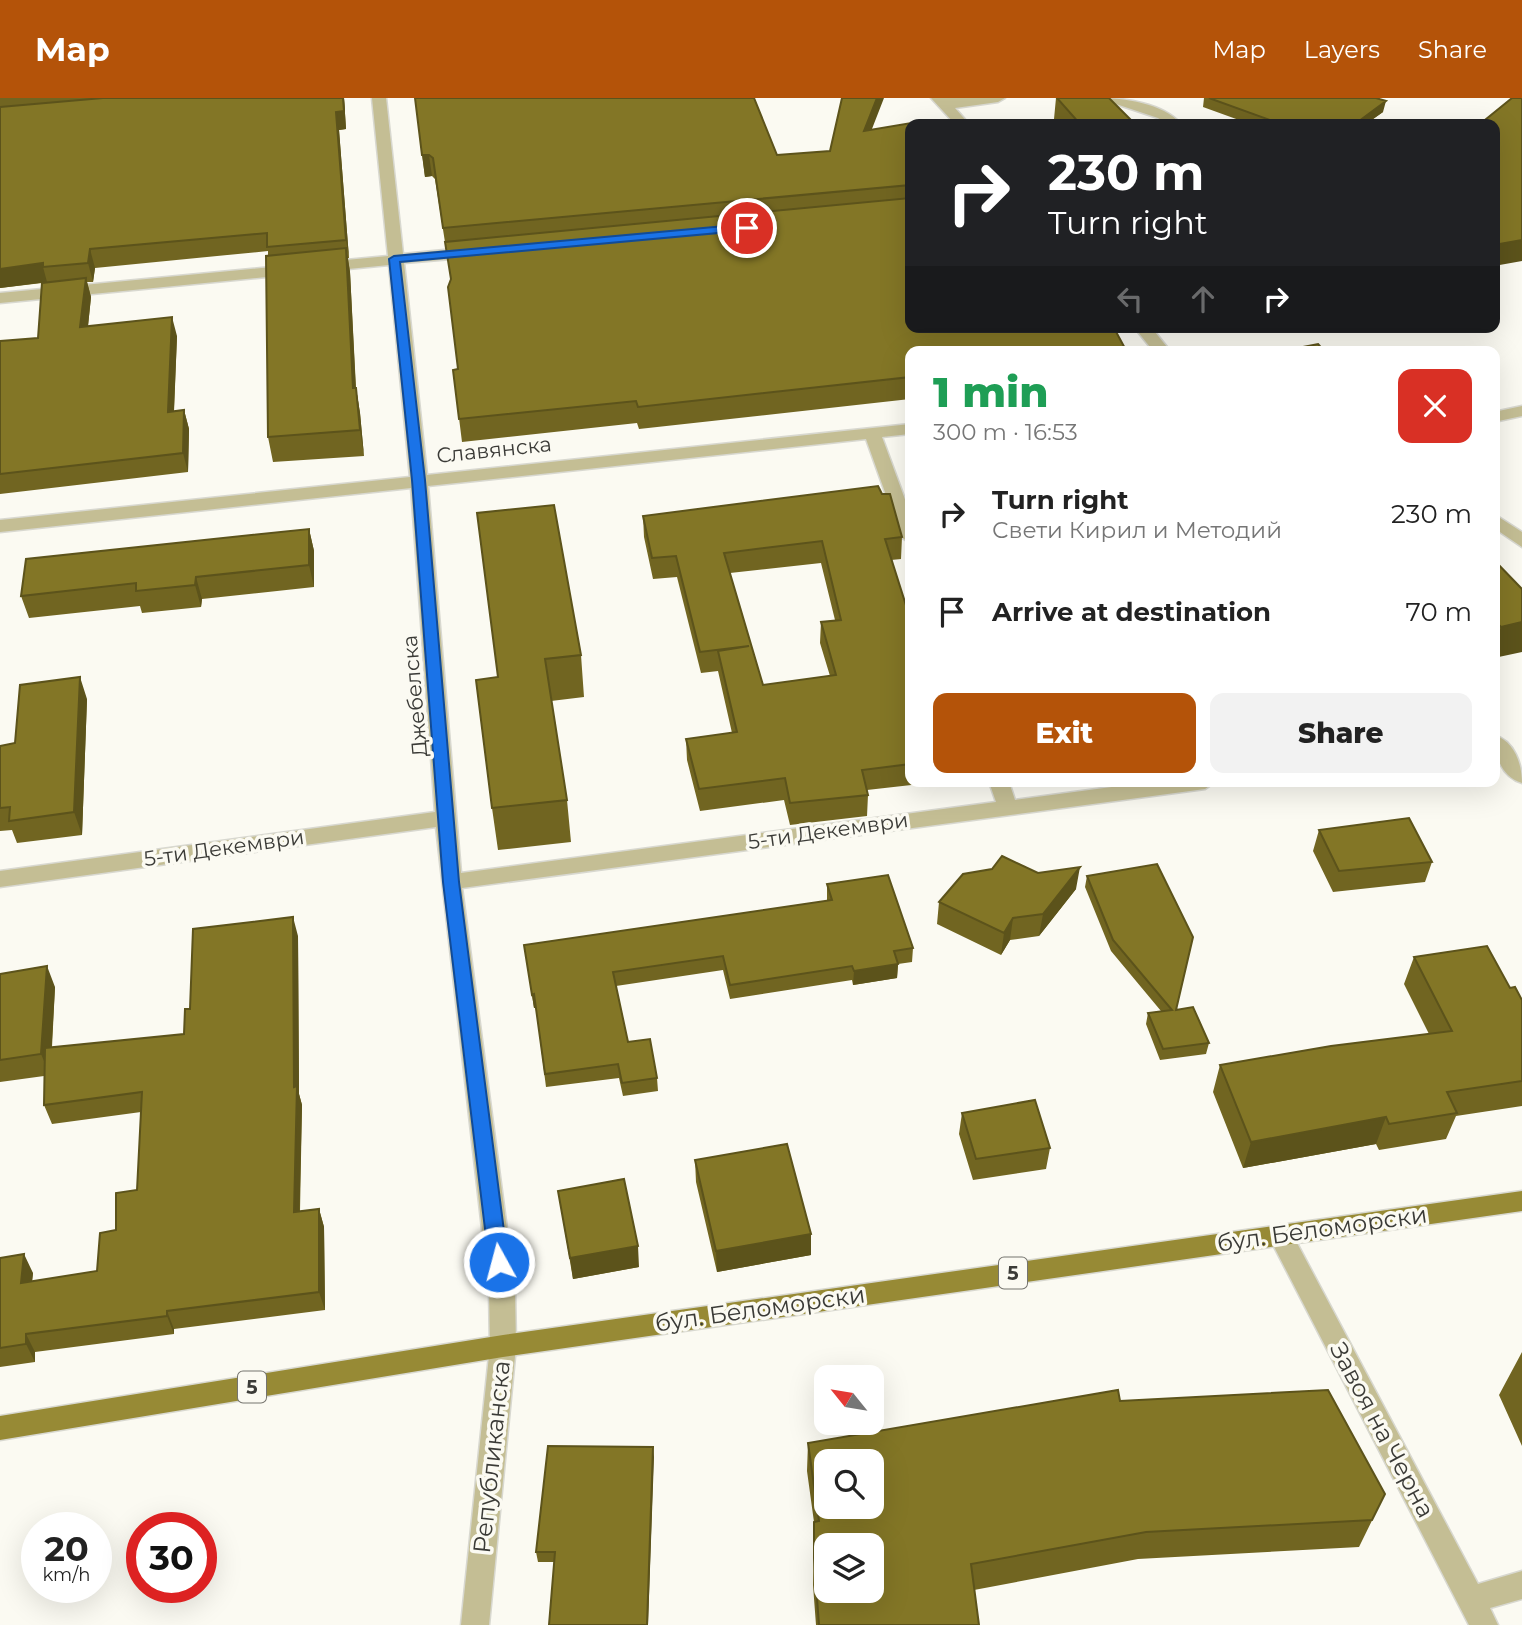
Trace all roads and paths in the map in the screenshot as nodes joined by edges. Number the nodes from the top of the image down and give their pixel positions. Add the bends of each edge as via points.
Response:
1 (379, 98) edge
2 (998, 98) edge
3 (1105, 98) edge
4 (941, 102) edge
5 (957, 119) edge
6 (1168, 119) edge
7 (492, 251) edge
8 (394, 259) junction
9 (0, 298) edge
10 (1522, 411) edge
11 (1500, 416) edge
12 (905, 430) edge
13 (872, 433) junction
14 (419, 480) junction
15 (905, 523) edge
16 (1500, 524) edge
17 (0, 526) edge
18 (1522, 541) edge
19 (1500, 750) edge
20 (1522, 776) edge
21 (1001, 787) edge
22 (1164, 787) edge
23 (1007, 806) junction
24 (448, 818) junction
25 (0, 878) edge
26 (451, 882) junction
27 (1522, 1201) edge
28 (1280, 1235) junction
29 (502, 1290) joint
30 (503, 1346) junction
31 (0, 1428) edge
32 (1522, 1586) edge
33 (1471, 1600) junction
34 (475, 1625) edge
35 (1484, 1625) edge

1 - 8 street, Джебелска
2 - 4 street
3 - 6 street
4 - 5 street
7 - 8 street
8 - 9 street
8 - 14 street, Джебелска
10 - 11 street
12 - 13 street, Славянска
13 - 14 street, Славянска
13 - 15 street
14 - 17 street, Славянска
14 - 24 street, Джебелска
16 - 18 street
19 - 20 street
21 - 23 street
22 - 23 street, 5-ти Декември
23 - 26 street, 5-ти Декември
24 - 25 street, 5-ти Декември
24 - 26 street, Джебелска
26 - 29 street, Джебелска
27 - 28 main road, бул. Беломорски / 5
28 - 30 main road, бул. Беломорски / 5
28 - 33 street, Завоя на Черна
29 - 30 street, Републиканска
30 - 31 main road, бул. Беломорски / 5
30 - 34 street, Републиканска
32 - 33 street
33 - 35 street, Завоя на Черна

